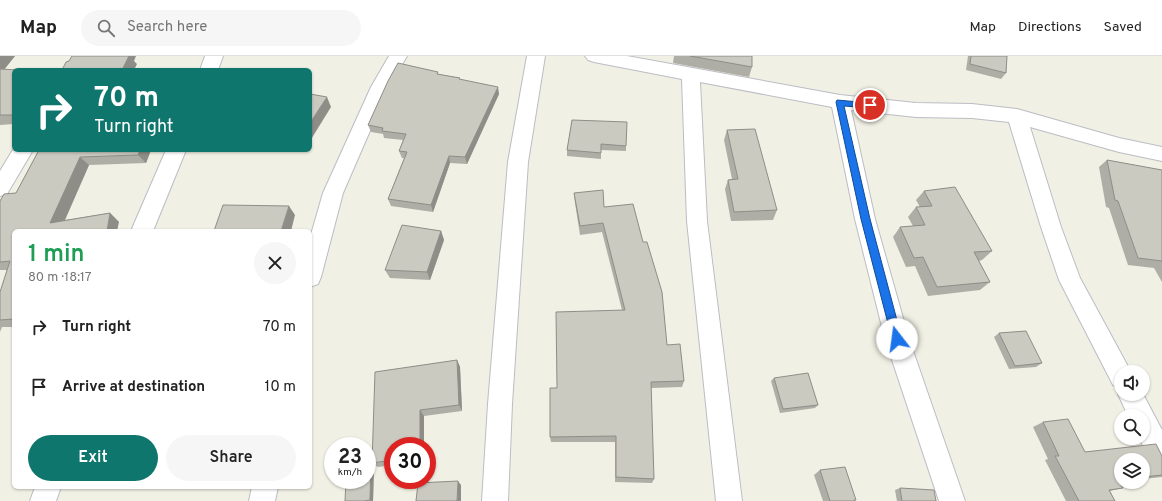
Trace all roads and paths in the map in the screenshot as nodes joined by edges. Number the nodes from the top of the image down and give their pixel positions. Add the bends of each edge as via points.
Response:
1 (214, 56) edge
2 (398, 56) edge
3 (536, 56) edge
4 (594, 56) edge
5 (210, 68) edge
6 (691, 75) junction
7 (840, 102) junction
8 (1017, 116) junction
9 (22, 152) edge
10 (175, 152) edge
11 (1162, 154) edge
12 (0, 188) edge
13 (143, 229) edge
14 (312, 270) edge
15 (1115, 365) edge
16 (1150, 427) edge
17 (1162, 455) edge
18 (47, 489) edge
19 (265, 489) edge
20 (43, 501) edge
21 (262, 501) edge
22 (495, 501) edge
23 (729, 501) edge
24 (952, 501) edge

1 - 5 street
2 - 14 street via 380,87 333,193
3 - 22 street via 518,162
4 - 6 street
6 - 7 street
6 - 23 street via 697,221
7 - 8 street
7 - 24 street via 865,219 897,339
8 - 11 street via 1119,145
8 - 15 street via 1070,280
9 - 12 street
10 - 13 street
16 - 17 street
18 - 20 street
19 - 21 street

